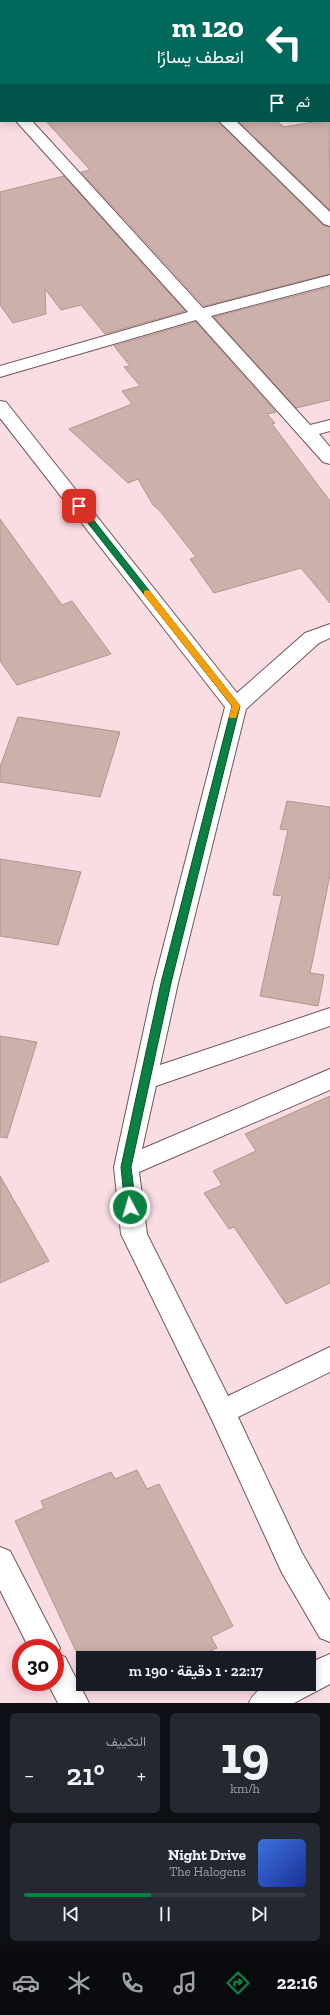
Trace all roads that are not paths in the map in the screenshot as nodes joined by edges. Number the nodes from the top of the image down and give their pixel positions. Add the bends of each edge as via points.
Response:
1 (25, 122) edge
2 (228, 122) edge
3 (330, 221) edge
4 (330, 280) edge
5 (199, 314) junction
6 (0, 372) edge
7 (0, 406) edge
8 (330, 426) edge
9 (307, 432) junction
10 (330, 458) edge
11 (330, 631) edge
12 (236, 706) junction
13 (330, 1017) edge
14 (330, 1079) edge
15 (146, 1080) junction
16 (126, 1167) junction
17 (330, 1359) edge
18 (222, 1412) junction
19 (0, 1561) edge
20 (330, 1628) edge
21 (40, 1639) edge
22 (330, 1668) edge
23 (316, 1675) edge
24 (64, 1684) edge
25 (287, 1691) edge
26 (74, 1703) edge
27 (264, 1703) edge

1 - 5 street
2 - 3 street
4 - 5 street
5 - 6 street
5 - 9 street
7 - 12 street
8 - 9 street
9 - 10 street
11 - 12 street via 312,638
12 - 15 street via 166,983
13 - 15 street
14 - 16 street
15 - 16 street
16 - 18 street via 134,1234
17 - 18 street
18 - 20 street via 292,1563
19 - 21 street
22 - 23 street
24 - 26 street
25 - 27 street

